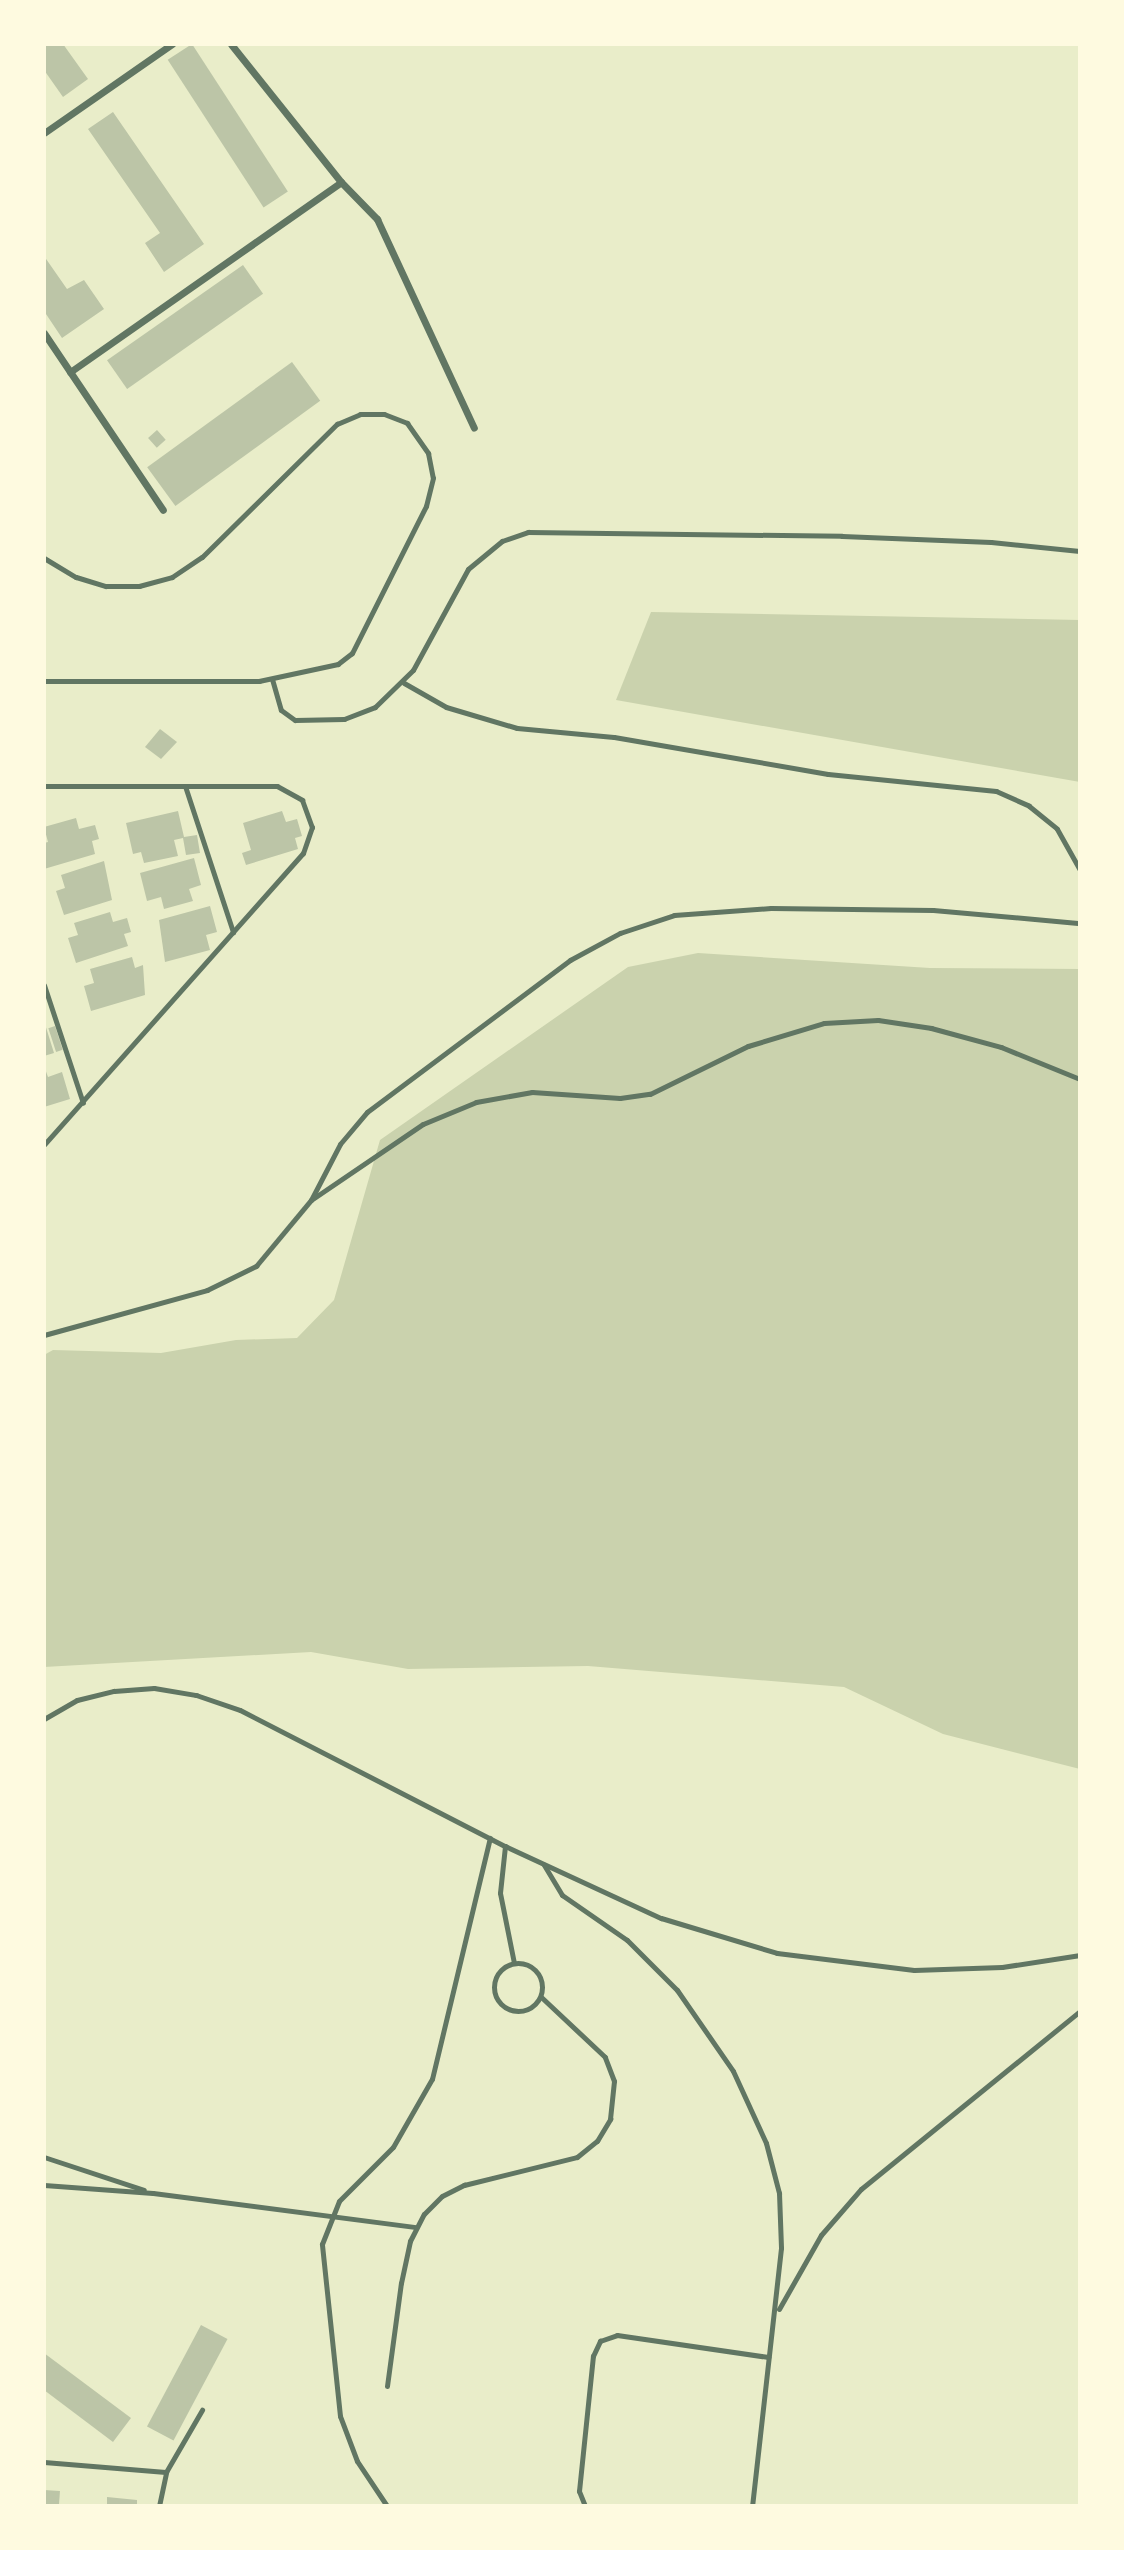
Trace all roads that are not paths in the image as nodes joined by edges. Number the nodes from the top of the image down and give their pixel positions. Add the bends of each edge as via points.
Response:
1 (172, 44) edge
2 (231, 44) edge
3 (44, 132) edge
4 (341, 182) junction
5 (44, 333) edge
6 (70, 372) junction
7 (474, 428) dead end
8 (163, 510) dead end
9 (1080, 551) edge
10 (44, 558) edge
11 (272, 679) junction
12 (44, 681) edge
13 (404, 683) junction
14 (44, 786) edge
15 (184, 786) junction
16 (1080, 870) edge
17 (1080, 923) edge
18 (233, 932) junction
19 (44, 985) edge
20 (1080, 1079) edge
21 (83, 1103) junction
22 (44, 1145) edge
23 (311, 1200) junction
24 (44, 1335) edge
25 (44, 1718) edge
26 (490, 1838) junction
27 (505, 1846) junction
28 (544, 1865) junction
29 (1080, 1955) edge
30 (514, 1963) junction
31 (541, 1997) junction
32 (1080, 2011) edge
33 (44, 2157) edge
34 (44, 2185) edge
35 (153, 2193) junction
36 (331, 2216) junction
37 (416, 2227) junction
38 (776, 2315) junction
39 (768, 2357) junction
40 (387, 2386) dead end
41 (202, 2410) dead end
42 (44, 2462) edge
43 (166, 2472) junction
44 (159, 2506) edge
45 (387, 2506) edge
46 (585, 2506) edge
47 (752, 2506) edge

1 - 3 street
2 - 4 street
4 - 6 street
4 - 7 street via 377,219
5 - 6 street
6 - 8 street
9 - 13 lane via 842,536 528,532 495,545 468,569
10 - 11 lane via 76,578 106,586 139,586 172,577 202,557 337,424 372,412 396,417 416,432 431,465 430,492 419,522 352,653 329,666
11 - 12 lane
11 - 13 lane via 281,710 295,720 313,722 360,715 390,698
13 - 16 lane via 458,712 517,728 614,737 828,774 996,791 1050,822 1066,840
14 - 15 lane
15 - 18 lane
15 - 18 lane via 277,786 295,793 311,817 311,836 303,853
17 - 23 lane via 824,906 707,911 647,923 570,960 383,1098 340,1144
18 - 21 lane
19 - 21 lane
20 - 23 lane via 1001,1047 932,1028 878,1020 824,1023 760,1041 650,1094 620,1098 532,1092 458,1108 423,1124
21 - 22 lane
23 - 24 lane via 268,1256 234,1280
25 - 26 lane via 77,1700 114,1691 154,1688 196,1695 258,1719
26 - 27 lane
26 - 36 lane via 432,2079 408,2126
27 - 28 lane
27 - 30 lane via 500,1893
28 - 29 lane via 661,1918 732,1943 823,1962 958,1970
28 - 38 lane via 562,1895 627,1940 677,1990 746,2094 779,2193
30 - 31 lane via 529,1964 540,1975
30 - 31 lane via 495,1978 499,2002 522,2011
31 - 37 lane via 605,2057 615,2094 604,2130 588,2150 565,2162 452,2190 432,2204
32 - 38 lane via 861,2189 821,2235
33 - 35 lane
34 - 35 lane
35 - 36 lane
36 - 37 lane
36 - 45 lane via 321,2259 334,2392 358,2461
37 - 40 lane via 401,2283
38 - 39 lane
39 - 46 lane via 617,2335 600,2341 593,2356 579,2491
39 - 47 lane
41 - 43 lane
42 - 43 lane
43 - 44 lane

